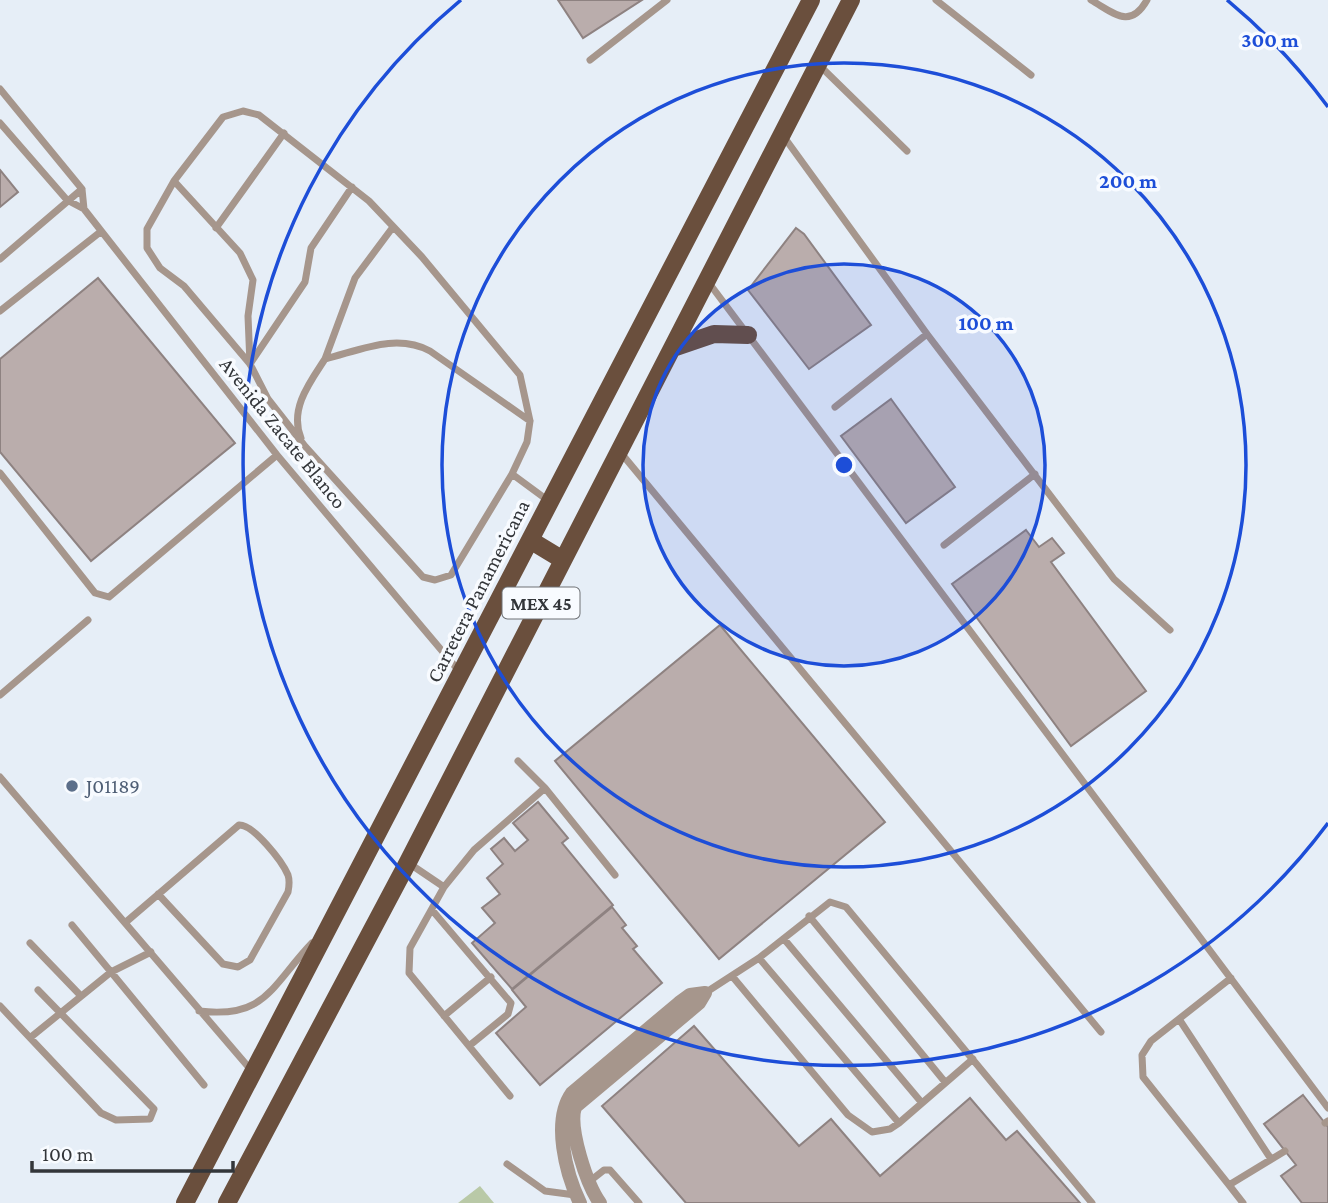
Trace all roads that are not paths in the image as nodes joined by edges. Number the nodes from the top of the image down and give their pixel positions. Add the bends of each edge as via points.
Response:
1 (667, 0) edge
2 (811, 0) edge
3 (850, 0) edge
4 (936, 0) edge
5 (1091, 0) edge
6 (1147, 0) edge
7 (590, 60) dead end
8 (817, 64) junction
9 (1031, 75) dead end
10 (0, 89) edge
11 (0, 123) edge
12 (284, 133) junction
13 (781, 134) junction
14 (907, 152) dead end
15 (174, 181) junction
16 (352, 187) junction
17 (82, 188) junction
18 (67, 200) junction
19 (84, 209) junction
20 (393, 227) junction
21 (216, 228) junction
22 (99, 233) junction
23 (0, 259) edge
24 (706, 279) junction
25 (0, 311) edge
26 (927, 334) junction
27 (748, 335) junction
28 (673, 348) junction
29 (325, 359) junction
30 (250, 365) junction
31 (835, 407) dead end
32 (530, 421) junction
33 (304, 445) junction
34 (619, 451) junction
35 (277, 455) junction
36 (0, 473) edge
37 (512, 474) junction
38 (1035, 474) junction
39 (550, 502) junction
40 (530, 540) junction
41 (944, 545) dead end
42 (563, 560) junction
43 (88, 620) dead end
44 (1170, 629) dead end
45 (461, 673) junction
46 (0, 695) edge
47 (518, 761) dead end
48 (0, 777) edge
49 (545, 788) junction
50 (408, 862) junction
51 (615, 875) dead end
52 (444, 887) junction
53 (159, 894) junction
54 (432, 910) junction
55 (809, 916) junction
56 (126, 922) junction
57 (72, 925) dead end
58 (330, 925) junction
59 (783, 939) junction
60 (30, 943) dead end
61 (151, 951) junction
62 (759, 958) junction
63 (111, 972) junction
64 (732, 976) junction
65 (491, 977) junction
66 (1231, 978) junction
67 (38, 990) dead end
68 (705, 993) junction
69 (81, 996) junction
70 (0, 1006) edge
71 (200, 1011) junction
72 (61, 1013) junction
73 (444, 1016) junction
74 (1179, 1020) junction
75 (1101, 1032) dead end
76 (31, 1037) junction
77 (469, 1046) junction
78 (973, 1059) junction
79 (254, 1073) junction
80 (945, 1083) junction
81 (204, 1085) dead end
82 (510, 1096) dead end
83 (922, 1103) junction
84 (1328, 1108) edge
85 (899, 1123) junction
86 (1285, 1151) dead end
87 (1271, 1159) junction
88 (507, 1164) dead end
89 (589, 1182) junction
90 (1229, 1185) junction
91 (588, 1200) edge
92 (185, 1203) edge
93 (227, 1203) edge
94 (639, 1203) edge
95 (1092, 1203) edge
96 (1243, 1203) edge

1 - 7 lane
2 - 39 main road, Carretera Panamericana / MEX 45
3 - 8 main road, MEX 45
4 - 9 lane
5 - 6 lane via 1130,17
8 - 13 main road, MEX 45
8 - 14 lane
10 - 17 lane
11 - 18 lane
12 - 15 lane via 259,115 233,111 223,117
12 - 16 lane
12 - 21 lane
13 - 24 main road, MEX 45
13 - 26 lane
15 - 21 lane
15 - 30 lane via 146,229 147,248
16 - 20 lane
16 - 30 lane via 311,248 305,282
17 - 18 lane
17 - 19 lane, Avenida Zacate Blanco
18 - 19 lane
18 - 23 lane
19 - 22 lane, Avenida Zacate Blanco
20 - 29 lane via 355,278
20 - 32 lane via 520,375
21 - 30 lane via 240,254 253,280 248,316
22 - 25 lane
22 - 35 lane, Avenida Zacate Blanco
24 - 27 lane
24 - 28 main road, MEX 45
26 - 31 lane
26 - 38 lane
27 - 28 main road via 714,334
27 - 66 lane
28 - 34 main road, MEX 45
29 - 32 lane via 391,342 416,344
29 - 33 lane via 303,394 298,414
30 - 33 lane via 268,399
32 - 37 lane via 527,442
33 - 37 lane via 423,577 435,580 451,575
34 - 42 main road, MEX 45
34 - 75 lane
35 - 36 lane via 109,597 94,593
35 - 45 lane, Avenida Zacate Blanco
37 - 39 lane
38 - 41 lane
38 - 44 lane via 1114,579
39 - 40 main road, Carretera Panamericana / MEX 45
40 - 42 main road
40 - 45 main road, Carretera Panamericana / MEX 45
42 - 50 main road, MEX 45
43 - 46 lane
45 - 58 main road, Carretera Panamericana / MEX 45
47 - 49 lane
48 - 56 lane
49 - 51 lane
49 - 52 lane via 474,850
50 - 52 lane
50 - 93 main road, MEX 45
52 - 54 lane
53 - 53 lane via 239,825 250,826 288,875 289,884 250,960 238,967 223,964
53 - 56 lane
54 - 65 lane
54 - 73 lane via 410,948 407,965
55 - 59 lane
55 - 78 lane via 830,902 846,907
55 - 80 lane
56 - 61 lane
57 - 63 lane
58 - 71 lane via 253,1007 225,1014
58 - 79 main road, Carretera Panamericana / MEX 45
59 - 62 lane
59 - 83 lane
60 - 69 lane
61 - 63 lane
61 - 71 lane
62 - 64 lane
62 - 85 lane
63 - 69 lane
63 - 81 lane
64 - 68 lane
64 - 85 lane via 848,1115 863,1128 883,1132
65 - 73 lane
65 - 77 lane via 509,997 510,1009
66 - 74 lane
66 - 84 lane
67 - 72 lane
68 - 89 street via 699,1003 575,1107 573,1121
68 - 91 street via 679,1003 566,1102 562,1122
69 - 72 lane
70 - 76 lane
71 - 79 lane
72 - 76 lane
72 - 76 lane via 154,1109 150,1119 116,1120 101,1113
73 - 77 lane
74 - 87 lane
74 - 90 lane via 1151,1041 1142,1055 1143,1077
77 - 82 lane
78 - 80 lane
78 - 95 lane
79 - 92 main road, Carretera Panamericana / MEX 45
80 - 83 lane
83 - 85 lane
86 - 87 lane
87 - 90 lane
88 - 91 lane via 545,1191
89 - 91 street
89 - 94 lane via 610,1170
90 - 96 lane

